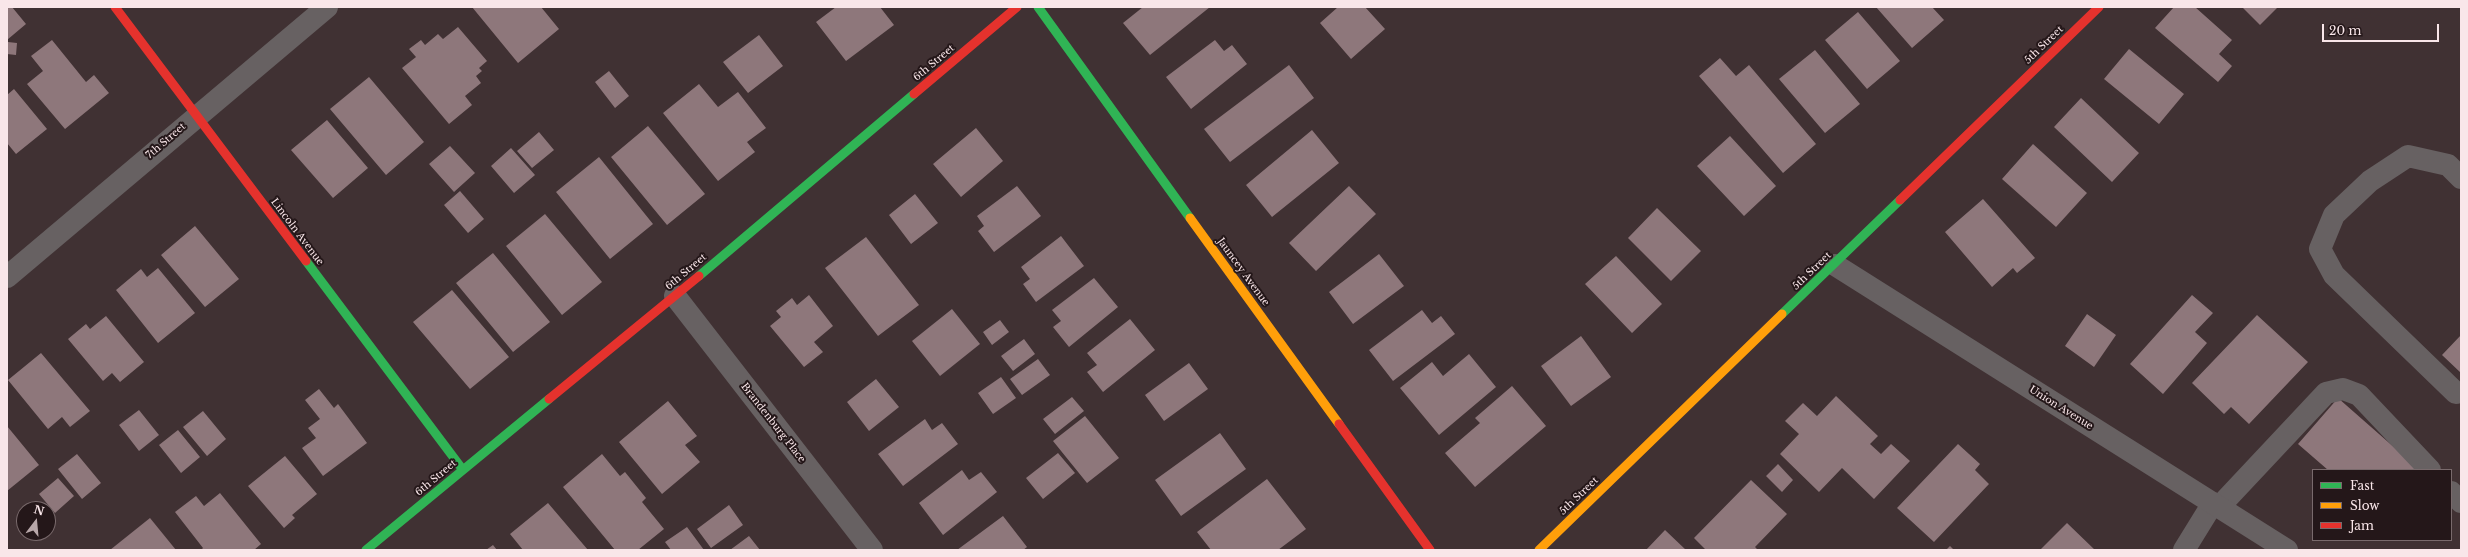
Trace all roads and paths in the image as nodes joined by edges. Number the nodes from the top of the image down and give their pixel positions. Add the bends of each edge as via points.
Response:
1 (115, 7) edge
2 (327, 7) edge
3 (1017, 7) edge
4 (1038, 7) edge
5 (2099, 7) edge
6 (195, 116) junction
7 (2461, 178) edge
8 (1835, 265) junction
9 (7, 277) edge
10 (675, 296) junction
11 (2456, 393) dead end
12 (2429, 469) edge
13 (463, 470) junction
14 (2452, 493) edge
15 (2461, 502) edge
16 (2216, 505) junction
17 (366, 550) edge
18 (872, 550) edge
19 (1430, 550) edge
20 (1538, 550) edge
21 (2184, 550) edge
22 (2287, 550) edge

1 - 6 street, Lincoln Avenue
2 - 6 street, 7th Street
3 - 10 street, 6th Street
4 - 19 street, Jauncey Avenue
5 - 8 street, 5th Street
6 - 9 street, 7th Street
6 - 13 street, Lincoln Avenue
7 - 11 street via 2448,165 2408,156 2370,181 2334,215 2320,248 2334,275
8 - 16 street, Union Avenue
8 - 20 street, 5th Street
10 - 13 street, 6th Street
10 - 18 street, Brandenburg Place
12 - 16 street via 2359,395 2343,389 2326,393
13 - 17 street, 6th Street
14 - 15 street
16 - 21 street
16 - 22 street, Union Avenue

